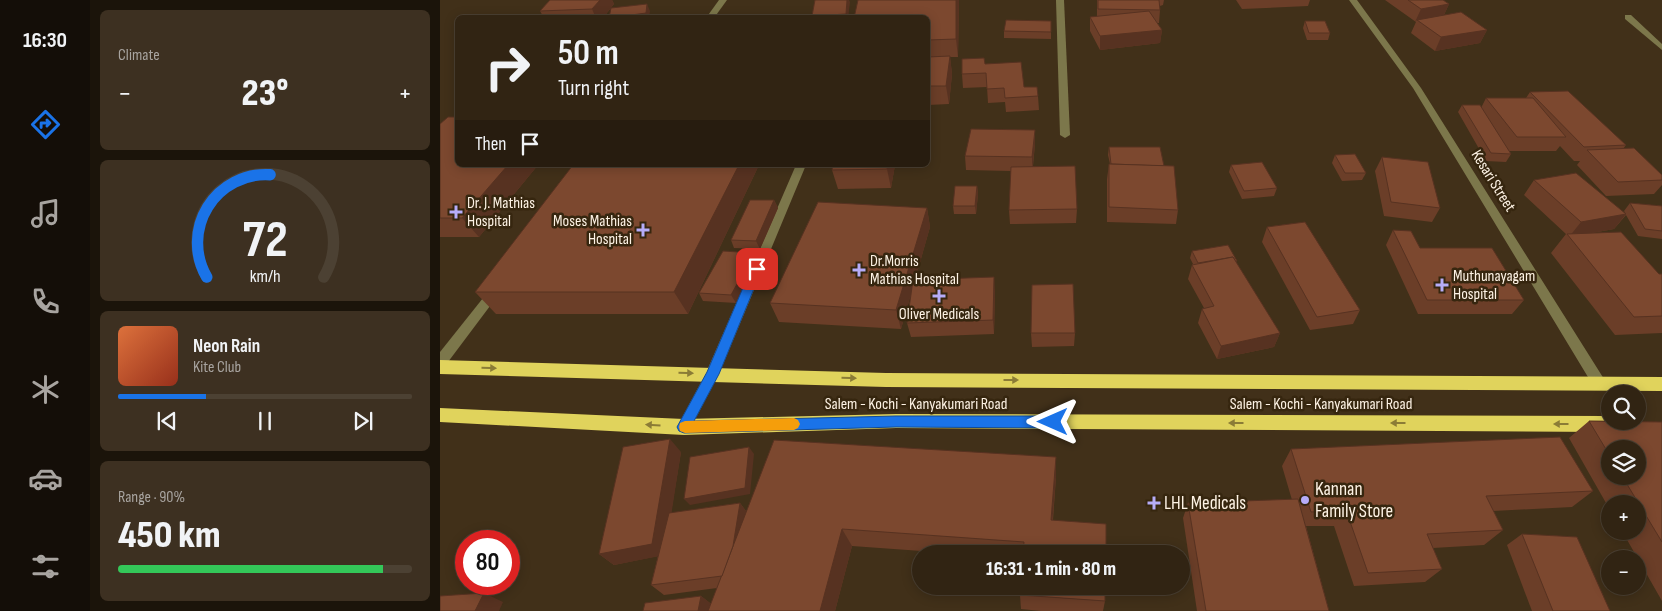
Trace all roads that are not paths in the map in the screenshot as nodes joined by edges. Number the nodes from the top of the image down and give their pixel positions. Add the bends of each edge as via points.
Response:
1 (723, 0) edge
2 (1060, 0) edge
3 (1353, 0) edge
4 (712, 15) edge
5 (1628, 17) dead end
6 (1662, 48) edge
7 (1065, 135) dead end
8 (800, 167) edge
9 (505, 279) edge
10 (440, 362) edge
11 (440, 367) edge
12 (712, 374) junction
13 (1599, 384) junction
14 (1662, 384) edge
15 (440, 415) edge
16 (1601, 424) edge
17 (684, 427) junction

1 - 4 street
2 - 7 street
3 - 13 street, Kesari Street via 1417,88
5 - 6 street
8 - 12 street
9 - 10 street
11 -> 12 highway, Salem - Kochi - Kanyakumari Road
12 -> 13 highway, Salem - Kochi - Kanyakumari Road via 896,380
12 - 17 street
13 - 14 highway, Salem - Kochi - Kanyakumari Road
17 -> 15 highway, Salem - Kochi - Kanyakumari Road
16 -> 17 highway, Salem - Kochi - Kanyakumari Road via 896,421

